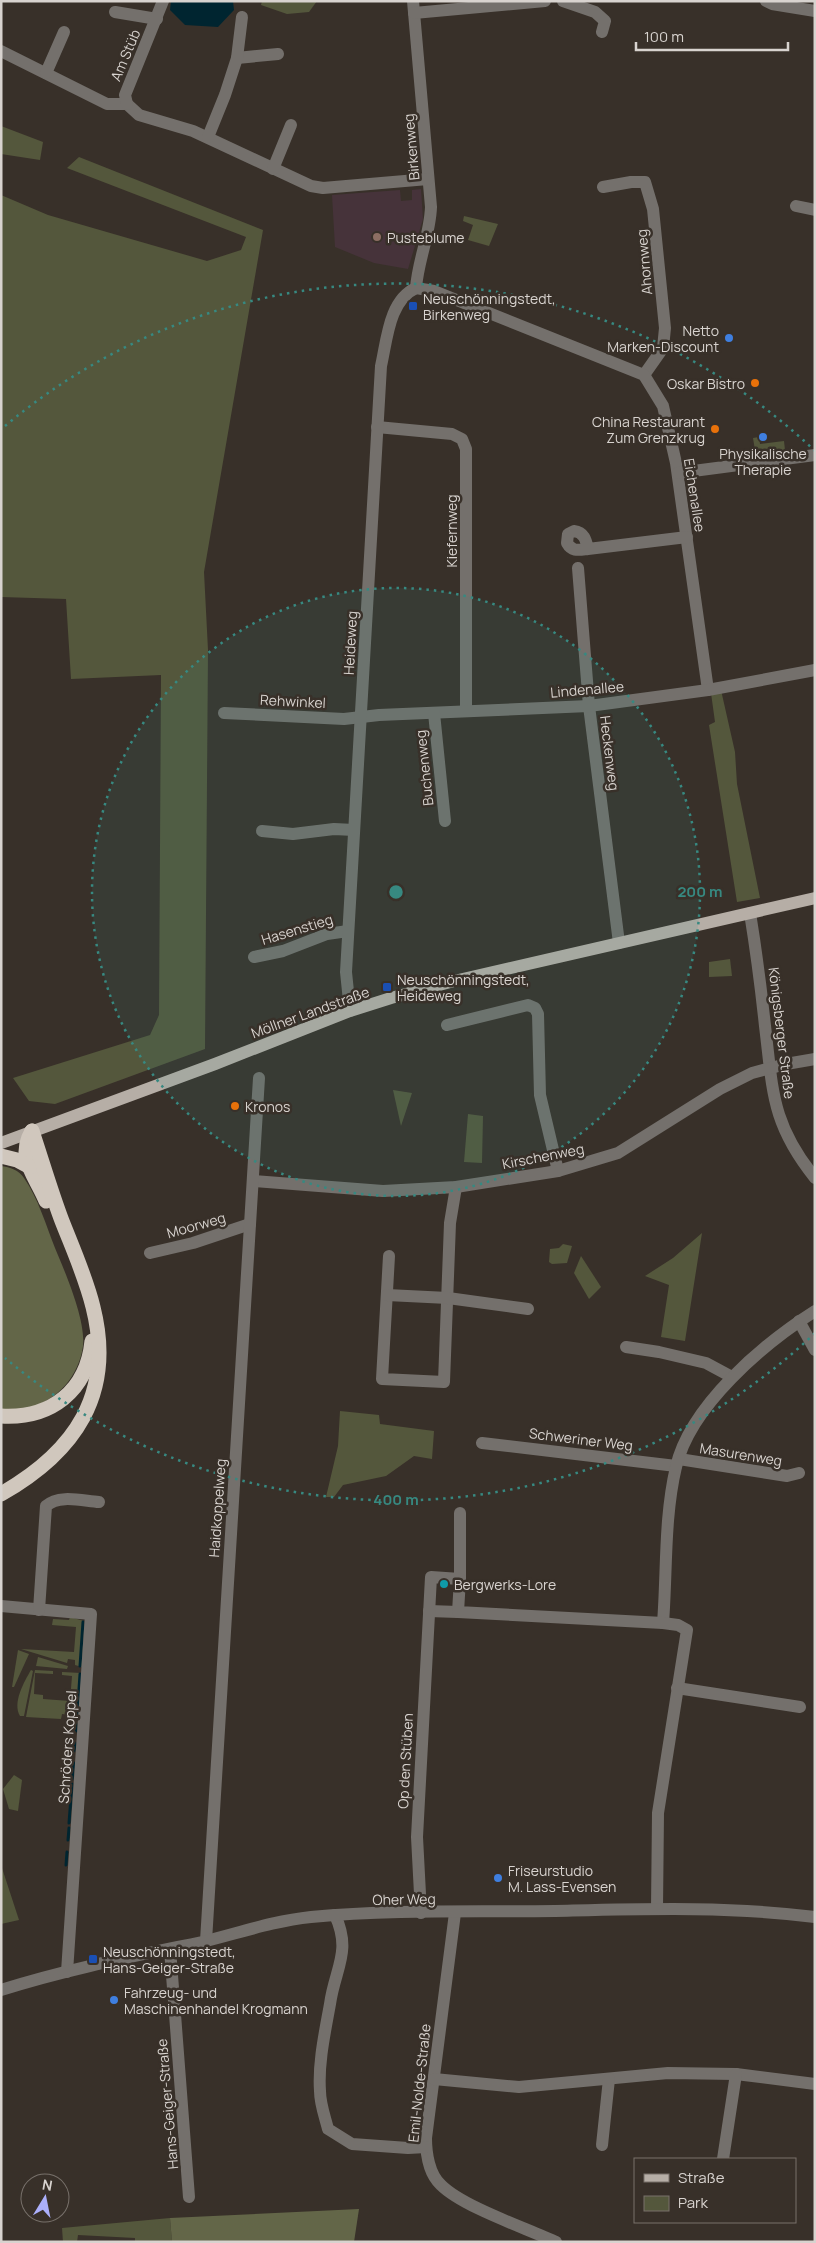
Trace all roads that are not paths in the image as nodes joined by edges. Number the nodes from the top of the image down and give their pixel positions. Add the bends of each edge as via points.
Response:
1 (163, 1) edge
2 (545, 1) edge
3 (563, 1) edge
4 (766, 1) edge
5 (414, 7) edge
6 (815, 11) edge
7 (116, 12) dead end
8 (242, 17) dead end
9 (157, 19) junction
10 (64, 32) dead end
11 (602, 32) dead end
12 (1, 51) edge
13 (278, 54) dead end
14 (237, 58) junction
15 (46, 73) junction
16 (127, 104) junction
17 (291, 125) dead end
18 (208, 137) junction
19 (273, 169) junction
20 (428, 179) junction
21 (603, 187) dead end
22 (796, 206) dead end
23 (815, 210) edge
24 (416, 288) junction
25 (644, 376) junction
26 (377, 427) junction
27 (815, 455) edge
28 (678, 473) junction
29 (687, 537) junction
30 (588, 549) dead end
31 (578, 568) dead end
32 (815, 670) edge
33 (708, 690) junction
34 (589, 706) junction
35 (466, 711) junction
36 (224, 713) dead end
37 (434, 713) junction
38 (360, 718) junction
39 (445, 821) dead end
40 (354, 830) junction
41 (262, 831) dead end
42 (815, 898) edge
43 (750, 913) junction
44 (348, 931) junction
45 (619, 943) junction
46 (254, 957) dead end
47 (350, 1011) junction
48 (448, 1025) dead end
49 (815, 1059) edge
50 (768, 1068) junction
51 (259, 1078) dead end
52 (32, 1131) junction
53 (1, 1143) edge
54 (1, 1156) edge
55 (30, 1167) junction
56 (558, 1171) junction
57 (815, 1178) edge
58 (253, 1181) junction
59 (456, 1187) junction
60 (250, 1224) junction
61 (150, 1253) dead end
62 (389, 1256) dead end
63 (387, 1295) junction
64 (448, 1298) junction
65 (528, 1309) dead end
66 (815, 1311) edge
67 (799, 1321) junction
68 (626, 1347) dead end
69 (815, 1350) edge
70 (732, 1377) junction
71 (1, 1416) edge
72 (482, 1443) dead end
73 (678, 1463) junction
74 (799, 1474) dead end
75 (1, 1494) edge
76 (99, 1502) dead end
77 (460, 1512) dead end
78 (460, 1579) junction
79 (1, 1606) edge
80 (39, 1610) junction
81 (429, 1611) junction
82 (458, 1612) junction
83 (663, 1623) junction
84 (677, 1688) junction
85 (800, 1707) dead end
86 (657, 1908) junction
87 (421, 1913) junction
88 (455, 1913) junction
89 (335, 1916) junction
90 (815, 1917) edge
91 (206, 1941) junction
92 (170, 1949) junction
93 (67, 1972) junction
94 (1, 1990) edge
95 (736, 2074) junction
96 (434, 2079) junction
97 (608, 2079) junction
98 (815, 2084) edge
99 (602, 2145) dead end
100 (426, 2146) junction
101 (722, 2158) edge
102 (189, 2197) dead end
103 (556, 2242) edge

1 - 9 street, Am Stüb
2 - 5 street
3 - 11 street via 595,12 605,21
4 - 6 street
5 - 20 street, Birkenweg
7 - 9 street, Am Stüb
8 - 14 street
9 - 16 street, Am Stüb via 125,95
10 - 15 street
12 - 15 street
13 - 14 street
14 - 18 street
15 - 16 street via 107,104
16 - 18 street via 139,115
17 - 19 street
18 - 19 street
19 - 20 street via 323,188
20 - 24 street, Birkenweg via 431,226 417,269
21 - 25 street, Ahornweg via 645,182 653,209 665,328 663,348
22 - 23 street
24 - 25 street via 434,291
24 - 26 street, Heideweg via 401,297 394,310 381,366
25 - 28 street, Eichenallee via 663,406
26 - 35 street, Kiefernweg via 452,434 462,439 466,449
26 - 38 street, Heideweg
27 - 28 street
28 - 29 street, Eichenallee
29 - 30 street
29 - 33 street, Eichenallee
31 - 34 street, Heckenweg
32 - 33 street, Lindenallee
33 - 34 street, Lindenallee
34 - 35 street, Lindenallee
34 - 45 street, Heckenweg
35 - 37 street, Lindenallee
36 - 38 street, Rehwinkel
37 - 38 street, Lindenallee
37 - 39 street, Buchenweg
38 - 40 street, Heideweg
40 - 41 street via 293,834
40 - 44 street, Heideweg
42 - 43 main road, Möllner Landstraße
43 - 45 main road, Möllner Landstraße
43 - 50 street, Königsberger Straße via 766,1027
44 - 46 street, Hasenstieg
44 - 47 street, Heideweg via 346,972
45 - 47 main road, Möllner Landstraße via 454,981
47 - 52 main road, Möllner Landstraße
48 - 56 street via 528,1004 536,1008 540,1095
49 - 50 street, Kirschenweg
50 - 56 street, Kirschenweg via 720,1089 618,1153
50 - 57 street, Königsberger Straße via 772,1093 787,1138
51 - 58 street, Haidkoppelweg
52 - 53 main road, Möllner Landstraße
52 - 55 highway via 24,1153
52 - 75 highway via 93,1304 99,1360 88,1407 62,1449 24,1481
54 - 55 highway
55 - 71 highway via 82,1291 90,1319 92,1343 86,1368 72,1391 61,1400 39,1413
56 - 59 street, Kirschenweg
58 - 59 street, Kirschenweg via 383,1191
58 - 60 street, Haidkoppelweg
59 - 64 street via 450,1223
60 - 61 street, Moorweg
60 - 91 street, Haidkoppelweg
62 - 63 street
63 - 64 street
63 - 64 street via 382,1379 444,1382
64 - 65 street
66 - 67 street
67 - 69 street
67 - 70 street
68 - 70 street via 706,1363
70 - 73 street via 690,1430
72 - 73 street, Schweriner Weg
73 - 74 street, Masurenweg via 787,1476
73 - 83 street via 669,1513
76 - 80 street via 60,1500 46,1506
77 - 78 street
78 - 81 street, Op den Stüben via 431,1577
78 - 82 street
79 - 80 street, Schröders Koppel
80 - 93 street, Schröders Koppel via 92,1614
81 - 82 street
81 - 87 street, Op den Stüben via 417,1836
82 - 83 street
83 - 84 street via 686,1630
84 - 85 street
84 - 86 street via 658,1813
86 - 88 street, Oher Weg
86 - 90 street, Oher Weg
87 - 88 street, Oher Weg
87 - 89 street, Oher Weg
88 - 96 street, Emil-Nolde-Straße
89 - 91 street, Oher Weg via 267,1924
89 - 100 street via 344,1945 330,2001 323,2051 320,2092 328,2129 352,2144
91 - 92 street, Oher Weg
92 - 93 street, Oher Weg
92 - 102 street, Hans-Geiger-Straße
93 - 94 street, Oher Weg
95 - 97 street via 668,2072
95 - 98 street
95 - 101 street
96 - 97 street via 519,2087
96 - 100 street, Emil-Nolde-Straße
97 - 99 street
100 - 103 street, Emil-Nolde-Straße via 431,2171 450,2192

